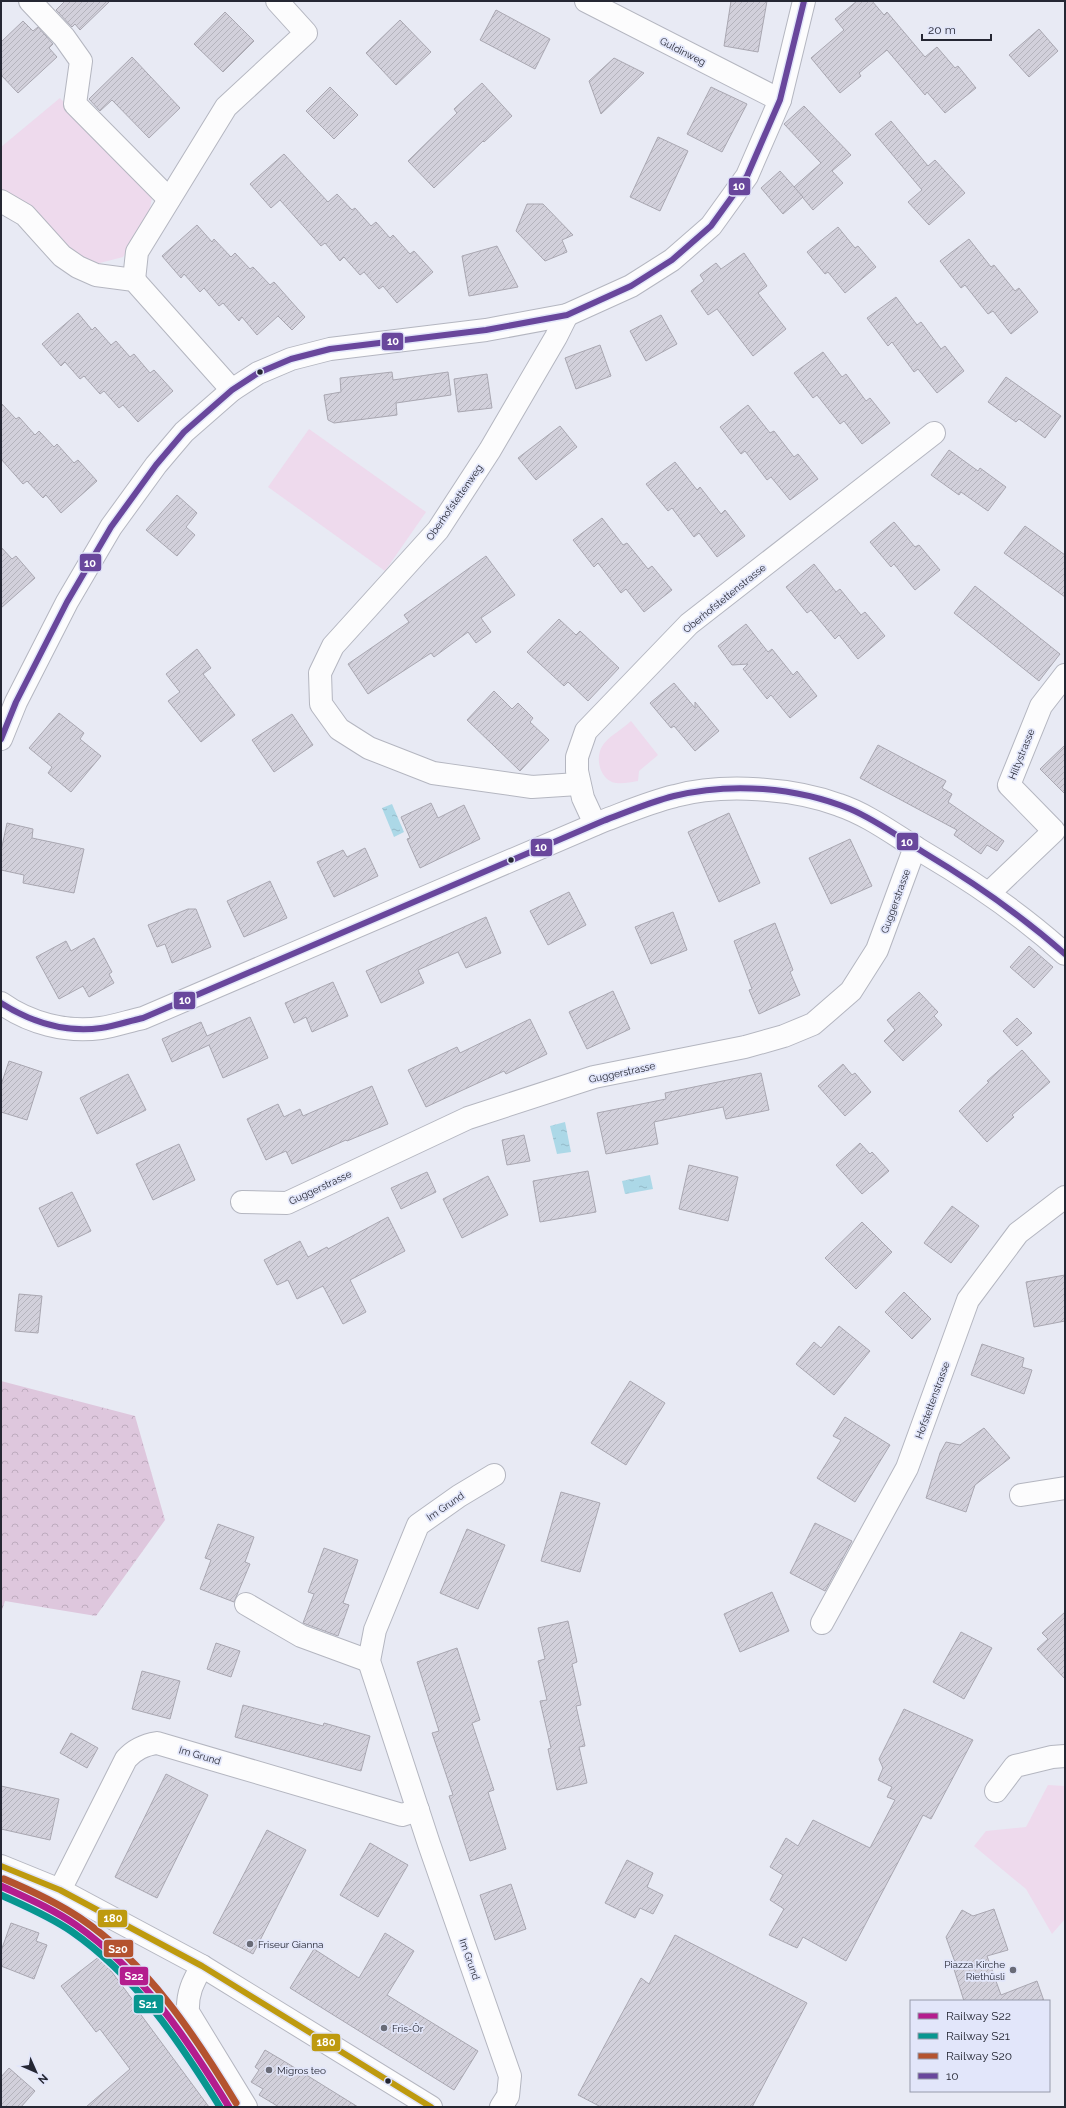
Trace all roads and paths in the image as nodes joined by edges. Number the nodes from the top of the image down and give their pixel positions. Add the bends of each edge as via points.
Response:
1 (30, 1) edge
2 (277, 1) edge
3 (586, 1) edge
4 (804, 1) edge
5 (780, 100) junction
6 (169, 199) junction
7 (1, 201) edge
8 (134, 280) junction
9 (567, 315) junction
10 (232, 390) junction
11 (934, 433) dead end
12 (1065, 675) edge
13 (1, 739) edge
14 (578, 784) junction
15 (595, 824) junction
16 (1060, 826) edge
17 (915, 847) junction
18 (989, 893) junction
19 (1061, 943) edge
20 (1, 1002) edge
21 (1065, 1197) edge
22 (242, 1202) dead end
23 (494, 1476) dead end
24 (1065, 1488) edge
25 (1021, 1495) dead end
26 (246, 1604) dead end
27 (822, 1623) dead end
28 (369, 1661) junction
29 (1065, 1756) edge
30 (996, 1792) dead end
31 (418, 1810) junction
32 (1, 1866) edge
33 (60, 1890) junction
34 (202, 1966) junction
35 (246, 2107) edge
36 (431, 2107) edge
37 (501, 2107) edge

1 - 6 street via 64,37 81,61 75,104
2 - 6 street via 306,33 226,107
3 - 5 street, Guldinweg
4 - 5 street
5 - 9 street via 747,176 711,226 672,260 631,286
6 - 8 street via 136,252
7 - 8 street via 25,215 62,256 78,267 96,275
8 - 10 street
9 - 10 street via 486,330 330,349 291,359 258,373
9 - 14 street, Oberhofstettenweg via 490,450 438,530 333,646 320,673 321,704 339,729 370,748 433,773 532,787
10 - 13 street via 184,432 156,465 111,527 67,602 16,702
11 - 14 street, Oberhofstettenstrasse via 689,624 586,731 577,757
12 - 16 street, Hiltystrasse via 1041,706 1009,784
14 - 15 street, Oberhofstettenstrasse
15 - 17 street via 676,795 739,789 769,790 811,796 840,805
15 - 20 street via 143,1018 101,1028 68,1028 29,1019
16 - 18 street, Hiltystrasse
17 - 18 street
17 - 22 street, Guggerstrasse via 877,950 851,991 813,1024 784,1036 745,1047 594,1077 468,1118 287,1203
18 - 19 street
21 - 27 street, Hofstettenstrasse via 1018,1233 968,1300 907,1468
23 - 28 street, Im Grund via 459,1496 418,1525 374,1630
24 - 25 street
26 - 28 street via 301,1636
28 - 31 street, Im Grund
29 - 30 street via 1015,1766
31 - 33 street, Im Grund via 402,1815 172,1747 157,1743 148,1744 132,1752 126,1759
31 - 37 street, Im Grund via 510,2076 508,2096
32 - 33 street
33 - 34 street
34 - 35 street via 190,1987 187,1999 188,2012
34 - 36 street

